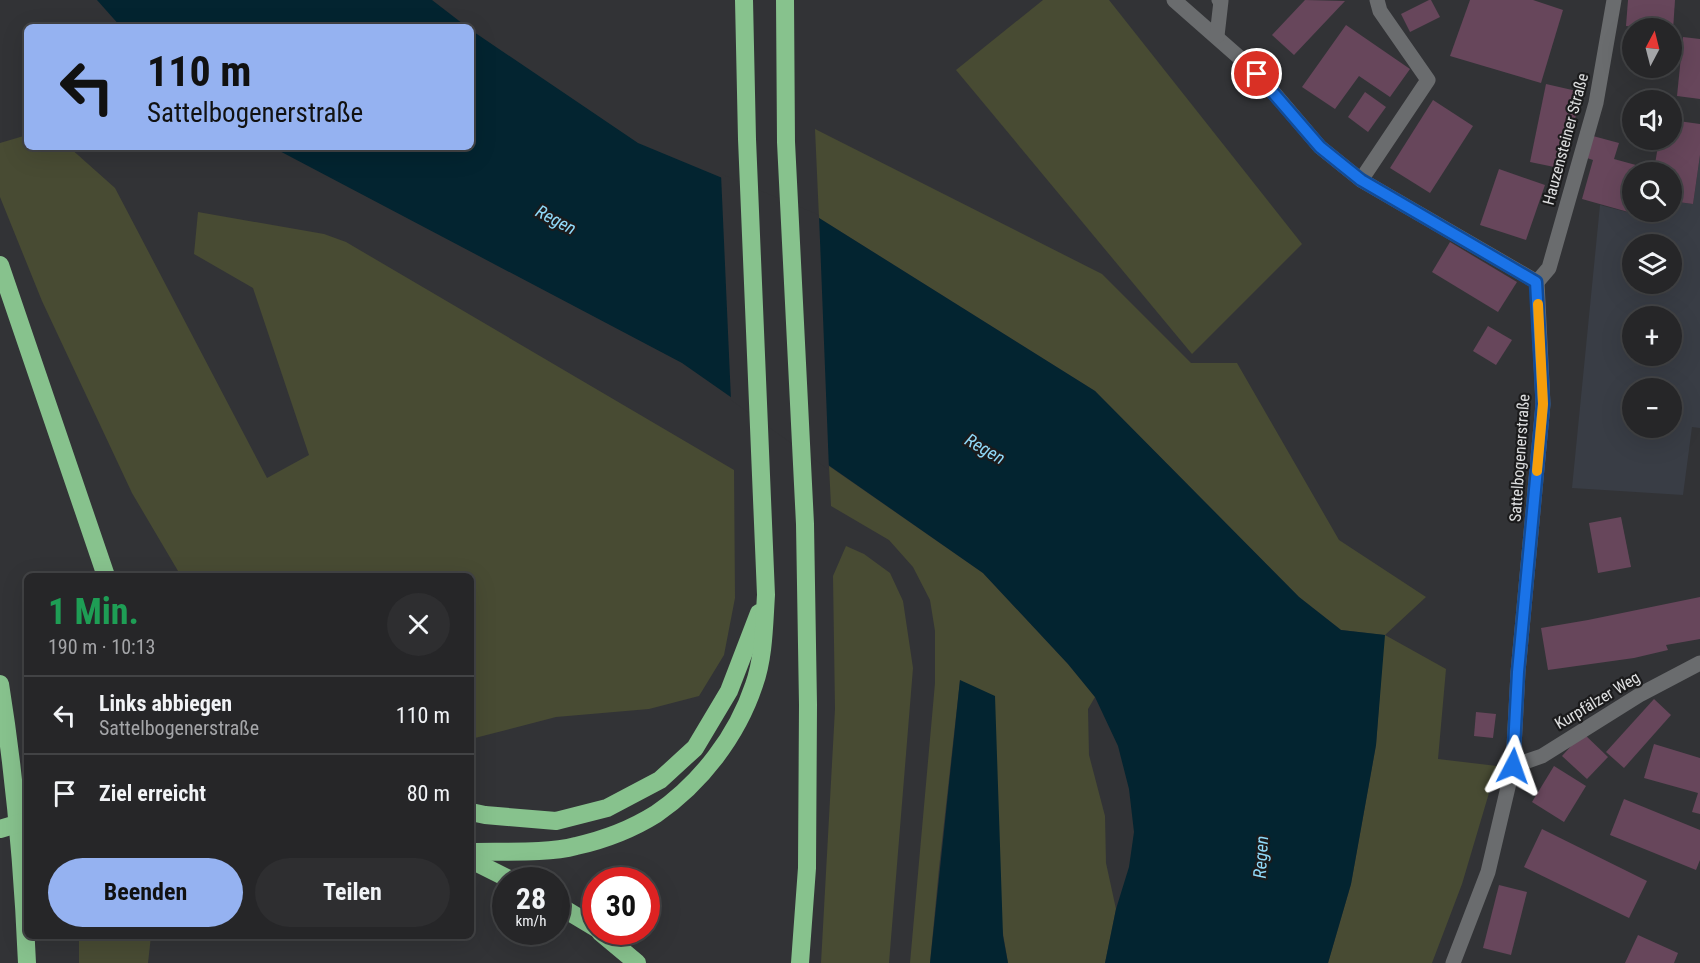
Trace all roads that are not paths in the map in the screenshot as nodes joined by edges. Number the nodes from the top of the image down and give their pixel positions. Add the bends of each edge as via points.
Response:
1 (744, 0) edge
2 (785, 0) edge
3 (1174, 0) edge
4 (1219, 0) edge
5 (1377, 0) edge
6 (1614, 0) edge
7 (1217, 36) junction
8 (1361, 180) junction
9 (0, 265) edge
10 (1536, 282) junction
11 (105, 573) edge
12 (766, 595) junction
13 (1700, 663) edge
14 (0, 684) edge
15 (1513, 766) junction
16 (474, 813) edge
17 (24, 822) edge
18 (0, 828) edge
19 (474, 852) edge
20 (474, 862) edge
21 (492, 870) edge
22 (24, 902) edge
23 (26, 939) edge
24 (616, 945) edge
25 (27, 963) edge
26 (637, 963) edge
27 (800, 963) edge
28 (1453, 963) edge

1 - 12 highway
2 - 27 highway via 786,142 805,524 808,705 807,868
3 - 7 street
4 - 7 street
5 - 8 street via 1380,11 1428,80
6 - 10 street, Hauzensteiner Straße via 1596,103 1549,268
7 - 8 street via 1257,74 1320,147
8 - 10 street
9 - 11 highway
10 - 15 street, Sattelbogenerstraße via 1543,404
12 - 16 highway via 729,691 695,748 660,780 607,808 556,821
12 - 19 highway via 755,684 729,739 698,778 656,813 609,837 573,847
13 - 15 street, Kurpfälzer Weg via 1641,694 1542,756
14 - 22 highway via 11,753
15 - 28 street, Sattelbogenerstraße via 1488,872
17 - 18 highway
20 - 21 highway
23 - 25 highway
24 - 26 highway

